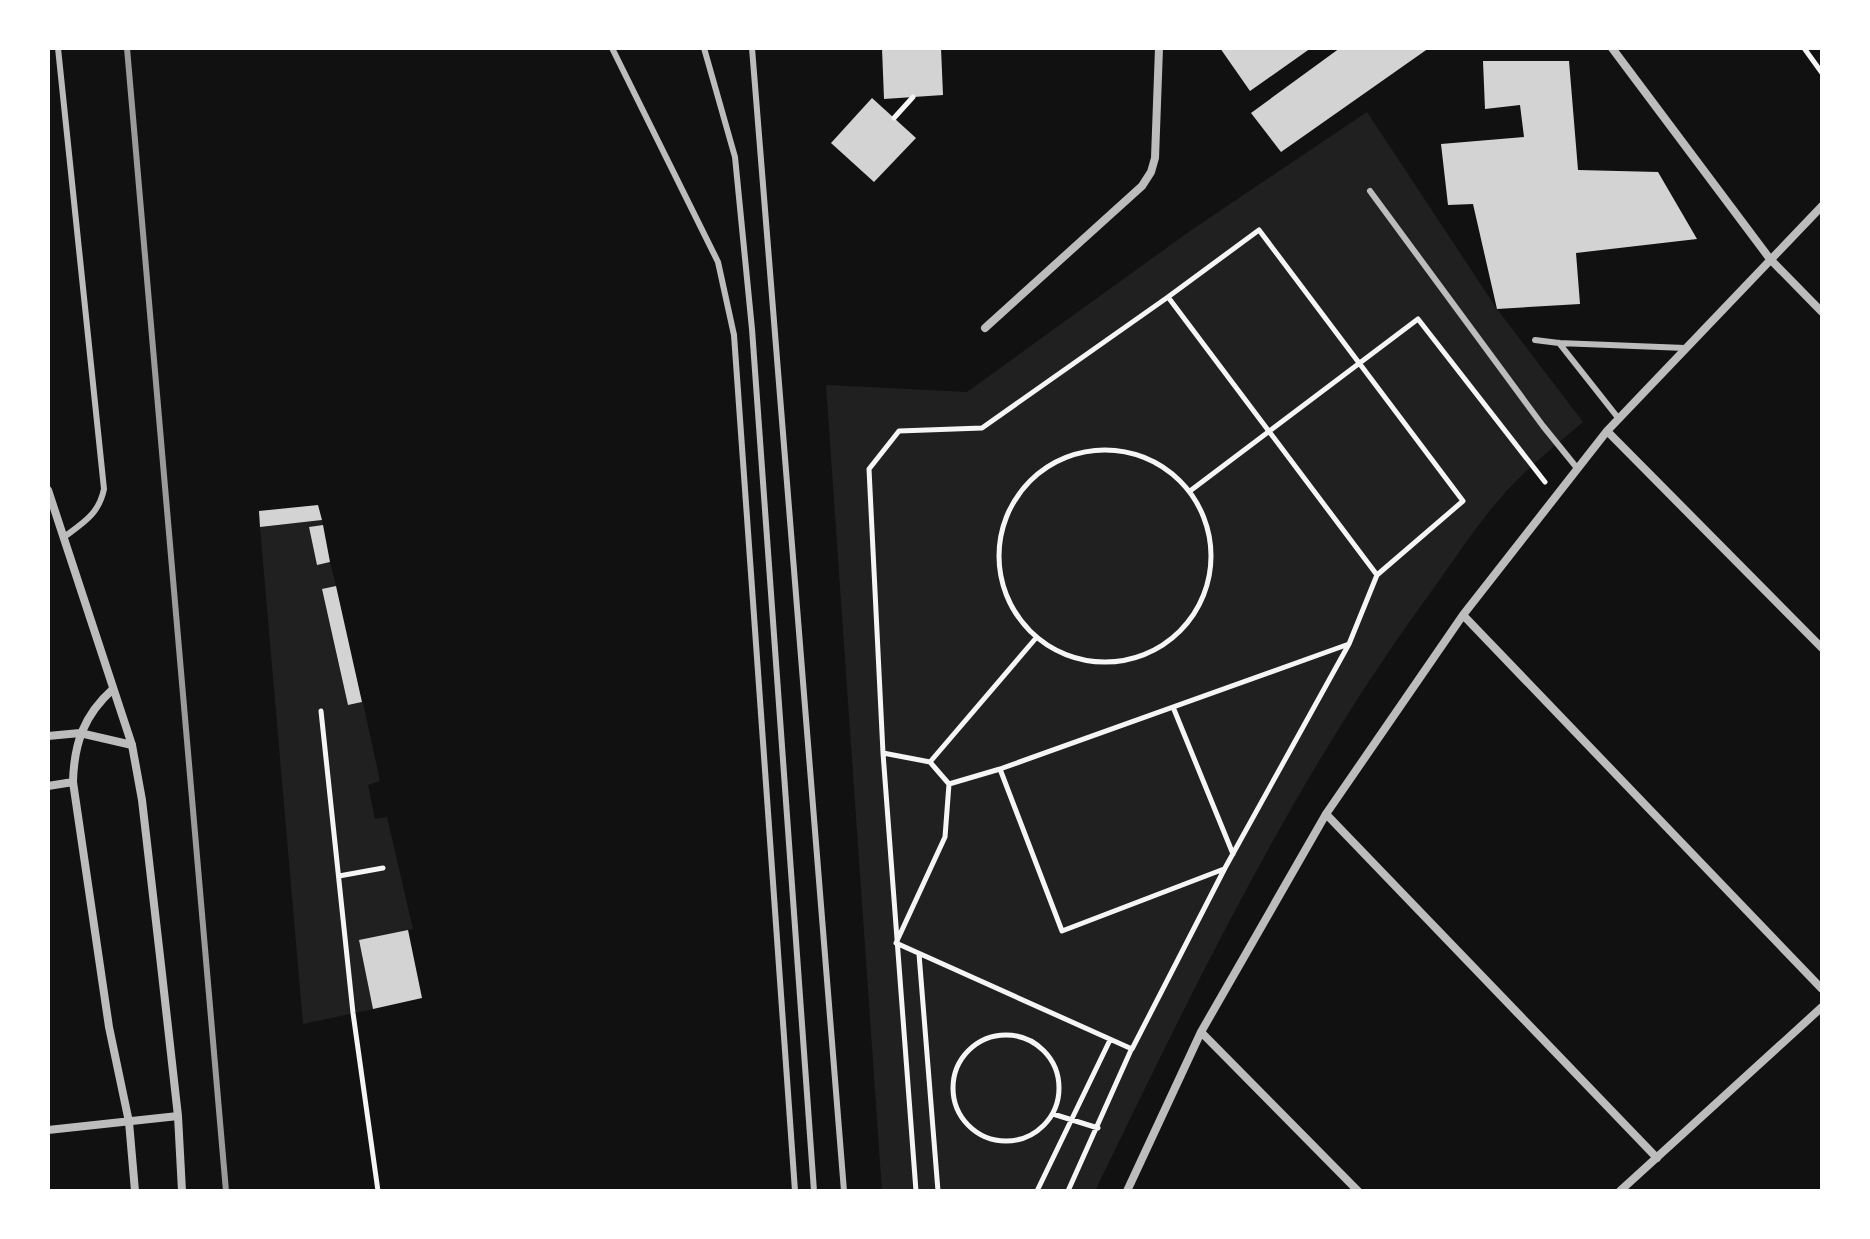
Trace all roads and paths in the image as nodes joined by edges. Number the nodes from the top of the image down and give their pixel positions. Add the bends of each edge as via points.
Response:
1 (58, 48) edge
2 (612, 48) edge
3 (704, 48) edge
4 (752, 48) edge
5 (1159, 48) edge
6 (1612, 48) edge
7 (1804, 48) edge
8 (1822, 73) edge
9 (913, 97) dead end
10 (894, 118) dead end
11 (1370, 191) dead end
12 (1822, 206) edge
13 (1770, 259) junction
14 (1168, 297) junction
15 (1822, 312) edge
16 (985, 328) dead end
17 (1535, 340) dead end
18 (1559, 343) junction
19 (1685, 348) junction
20 (1360, 363) junction
21 (1619, 419) junction
22 (1607, 431) junction
23 (1268, 432) junction
24 (1577, 468) junction
25 (48, 490) edge
26 (1190, 491) junction
27 (1556, 495) junction
28 (64, 537) junction
29 (1377, 575) junction
30 (1463, 615) junction
31 (1036, 638) junction
32 (1349, 644) junction
33 (1822, 648) edge
34 (113, 689) junction
35 (1173, 707) junction
36 (321, 711) dead end
37 (80, 733) junction
38 (48, 736) edge
39 (132, 745) junction
40 (883, 753) junction
41 (930, 762) junction
42 (1000, 769) junction
43 (73, 782) junction
44 (949, 784) junction
45 (50, 785) edge
46 (1326, 814) junction
47 (1233, 854) junction
48 (383, 868) dead end
49 (1225, 868) junction
50 (339, 876) junction
51 (896, 943) junction
52 (919, 954) junction
53 (1822, 989) edge
54 (1822, 1007) edge
55 (1201, 1032) junction
56 (1110, 1040) junction
57 (1132, 1049) junction
58 (1053, 1114) junction
59 (178, 1116) junction
60 (1072, 1119) junction
61 (129, 1122) junction
62 (1098, 1128) junction
63 (48, 1130) edge
64 (1657, 1158) junction
65 (135, 1191) edge
66 (182, 1191) edge
67 (378, 1191) edge
68 (795, 1191) edge
69 (814, 1191) edge
70 (844, 1191) edge
71 (916, 1191) edge
72 (938, 1191) edge
73 (1037, 1191) edge
74 (1068, 1191) edge
75 (1127, 1191) edge
76 (1358, 1191) edge
77 (1620, 1191) edge

1 - 28 lane via 104,489 101,505
2 - 68 lane via 718,262 734,335
3 - 69 lane via 735,157 752,329
4 - 70 lane
5 - 16 street via 1151,172 1142,186
6 - 13 street
7 - 8 path
9 - 10 path
11 - 24 lane
12 - 13 street
13 - 15 street
13 - 19 street
14 - 20 path via 1259,230
14 - 23 path
14 - 40 path via 982,428 899,431 869,469
17 - 18 lane
18 - 19 lane
18 - 21 lane
19 - 21 street
20 - 23 path
20 - 27 path via 1418,319
20 - 29 path via 1463,501
21 - 22 street
22 - 24 street
22 - 33 street
23 - 26 path
23 - 29 path
24 - 27 street
25 - 28 street
26 - 31 path via 1208,527 1211,568 1199,606 1173,638 1137,657 1095,662
26 - 31 path via 1160,464 1101,449 1060,459 1025,484 1004,521 998,564 1010,604
27 - 30 street
28 - 34 street
29 - 32 path
30 - 46 street
30 - 53 street
31 - 41 path
32 - 35 path
32 - 47 path
34 - 37 street
34 - 39 street
35 - 42 path
35 - 47 path
36 - 50 path
37 - 38 street
37 - 39 street
37 - 43 street
39 - 59 street
40 - 41 path
40 - 51 path
41 - 44 path
42 - 44 path
42 - 49 path via 1062,931
43 - 45 street
43 - 61 street via 109,1027
44 - 51 path via 945,837
46 - 55 street
46 - 64 street
47 - 49 path
48 - 50 path
49 - 57 path
50 - 67 path
51 - 52 path
51 - 71 path
52 - 56 path
52 - 72 path
54 - 64 street
55 - 75 street
55 - 76 street
56 - 57 path
56 - 60 path
57 - 62 path
58 - 58 path via 1060,1080 1055,1064 1028,1039 990,1037 972,1046 960,1061 953,1080 954,1100 975,1132 1010,1141 1042,1128
58 - 60 path
59 - 61 street
59 - 66 street
60 - 62 path
60 - 73 path
61 - 63 street
61 - 65 street
62 - 74 path
64 - 77 street

